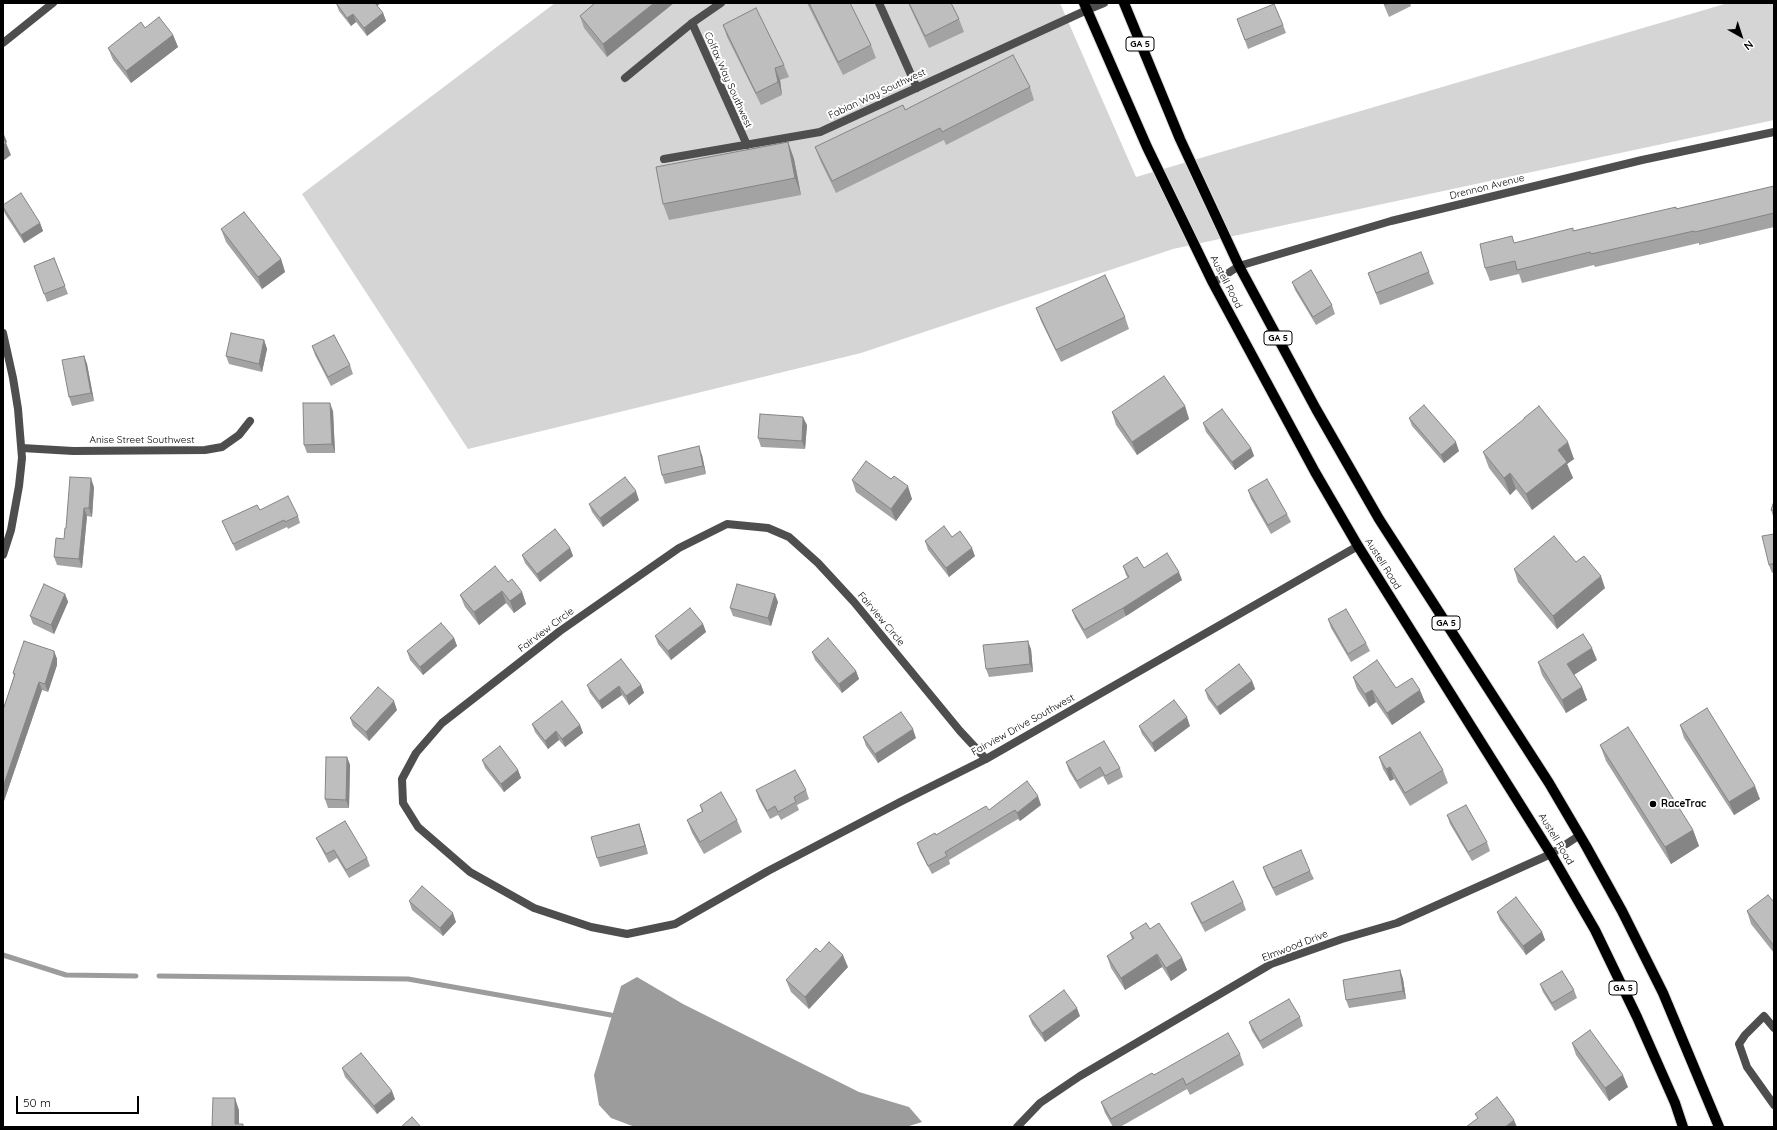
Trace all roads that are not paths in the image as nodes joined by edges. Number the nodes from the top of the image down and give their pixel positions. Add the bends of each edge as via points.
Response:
1 (53, 3) edge
2 (721, 3) edge
3 (879, 3) edge
4 (1104, 3) edge
5 (1124, 3) edge
6 (1086, 6) edge
7 (692, 23) junction
8 (4, 40) edge
9 (625, 78) dead end
10 (917, 88) junction
11 (1774, 132) edge
12 (747, 145) junction
13 (664, 159) dead end
14 (1239, 266) junction
15 (1213, 284) junction
16 (3, 333) edge
17 (250, 421) dead end
18 (22, 448) junction
19 (1358, 546) junction
20 (3, 555) edge
21 (986, 759) junction
22 (1580, 835) junction
23 (1551, 854) junction
24 (694, 913) joint
25 (1774, 1028) edge
26 (1774, 1105) edge
27 (1017, 1127) edge
28 (1682, 1127) edge
29 (1719, 1127) edge

1 - 8 street
2 - 7 street
3 - 10 street
4 - 6 street, Fabian Way Southwest
5 - 14 main road, Austell Road / GA 5 via 1180,139
6 - 10 street, Fabian Way Southwest
6 - 15 main road, Austell Road / GA 5 via 1147,147
7 - 9 street
7 - 12 street, Colfax Way Southwest
10 - 12 street, Fabian Way Southwest via 820,132
11 - 14 street, Drennon Avenue via 1642,160 1391,221
12 - 13 street, Fabian Way Southwest
14 - 15 street, Drennon Avenue
14 - 22 main road, Austell Road / GA 5 via 1379,519
15 - 19 main road, Austell Road / GA 5
16 - 18 street via 13,378
17 - 18 street, Anise Street Southwest via 239,435 222,447 205,450 73,451
18 - 20 street via 19,486 11,530
19 - 21 street, Fairview Drive Southwest
19 - 23 main road, Austell Road / GA 5
21 - 24 street, Fairview Drive Southwest via 768,871
21 - 24 street, Fairview Circle via 854,602 818,563 789,537 768,528 727,524 679,548 560,631 442,724 416,753 402,779 402,787 403,803 418,827 470,872 534,908 591,927 627,934 675,924
22 - 23 street, Elmwood Drive
22 - 29 main road, Austell Road / GA 5 via 1663,993
23 - 27 street, Elmwood Drive via 1397,923 1271,964 1080,1076 1040,1103
23 - 28 main road, Austell Road / GA 5 via 1595,930 1637,1017 1675,1103
25 - 26 street via 1764,1016 1745,1035 1740,1044 1746,1066

